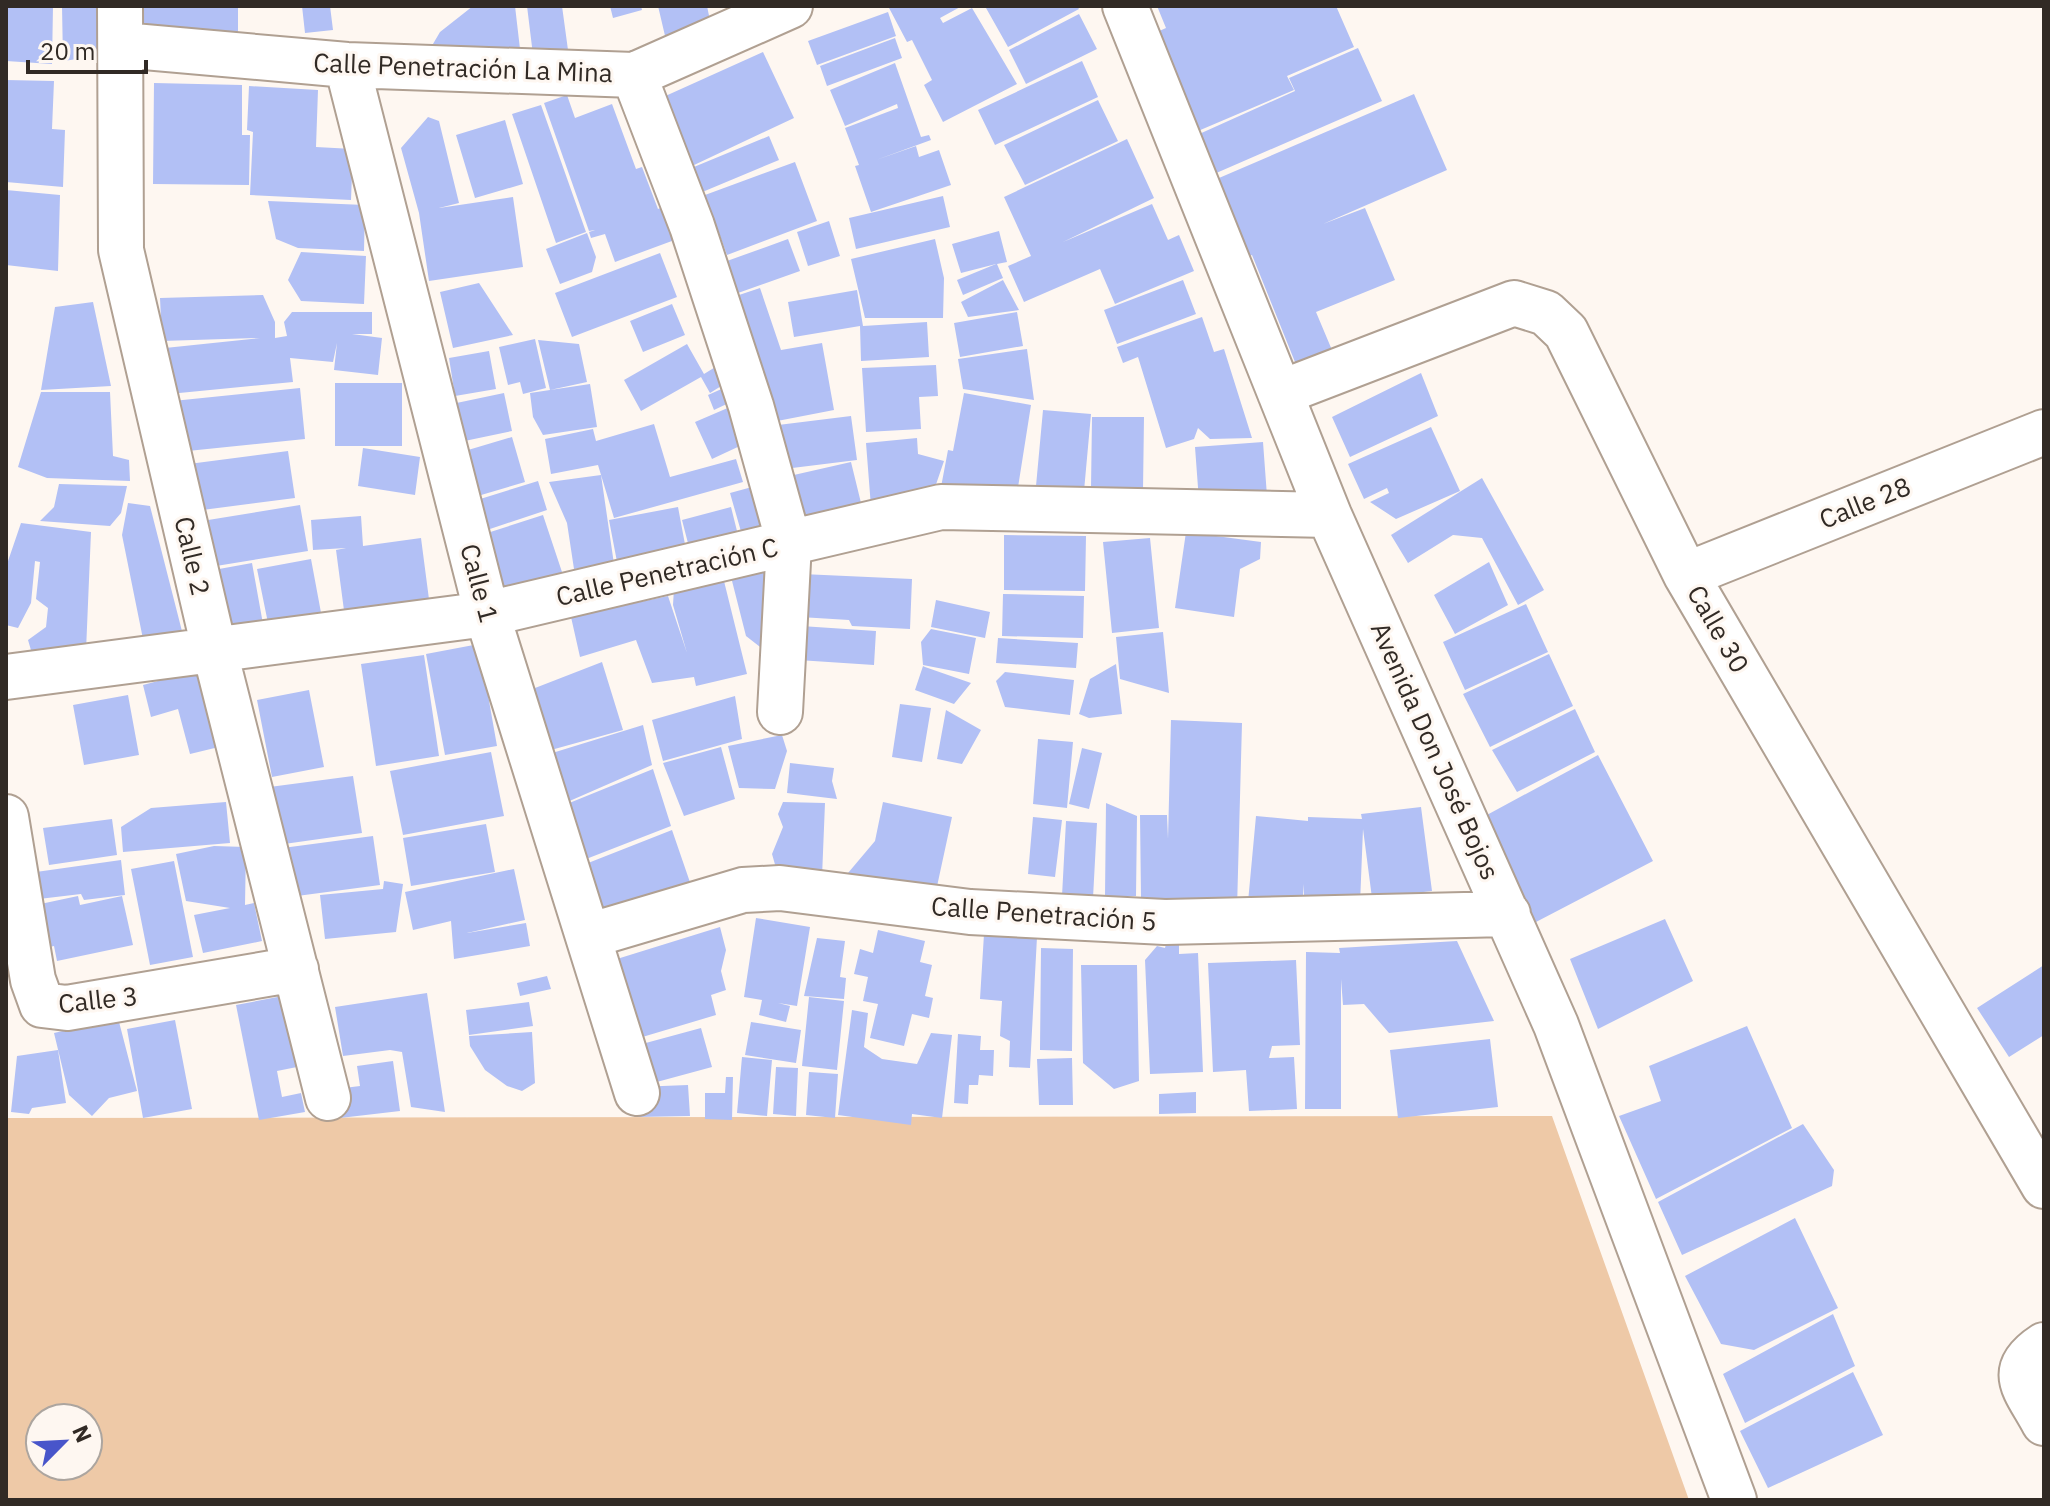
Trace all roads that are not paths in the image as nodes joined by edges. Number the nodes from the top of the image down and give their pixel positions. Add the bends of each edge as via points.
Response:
1 (790, 6) edge
2 (1125, 6) edge
3 (121, 25) edge
4 (347, 65) junction
5 (634, 75) junction
6 (1280, 393) junction
7 (2044, 432) edge
8 (1329, 515) junction
9 (789, 543) junction
10 (1686, 575) junction
11 (487, 614) junction
12 (214, 648) junction
13 (6, 677) edge
14 (780, 712) dead end
15 (6, 817) edge
16 (1508, 914) junction
17 (588, 936) junction
18 (296, 969) junction
19 (637, 1093) dead end
20 (328, 1098) dead end
21 (2044, 1186) edge
22 (2044, 1345) edge
23 (2044, 1423) edge
24 (1734, 1500) edge

1 - 5 street, Calle Penetración La Mina
2 - 6 street, Avenida Don José Bojos
3 - 4 street, Calle Penetración La Mina
3 - 12 street, Calle 2 via 121,250
4 - 5 street, Calle Penetración La Mina
4 - 11 street, Calle 1
5 - 9 street via 692,226
6 - 8 street, Avenida Don José Bojos
6 - 10 street, Calle 30 via 1514,303 1546,313 1566,332
7 - 10 street, Calle 28
8 - 9 street, Calle Penetración C via 941,507
8 - 16 street, Avenida Don José Bojos
9 - 11 street, Calle Penetración C
9 - 14 street
10 - 21 street, Calle 30
11 - 12 street, Calle Penetración C
11 - 17 street, Calle 1
12 - 13 street, Calle Penetración C
12 - 18 street, Calle 2
15 - 18 street, Calle 3 via 33,980 42,1005 67,1008
16 - 17 street, Calle Penetración 5 via 1165,922 970,912 780,888 743,890
16 - 24 street, Avenida Don José Bojos via 1556,1025
17 - 19 street, Calle 1
18 - 20 street, Calle 2
22 - 23 street via 2020,1366 2021,1379

